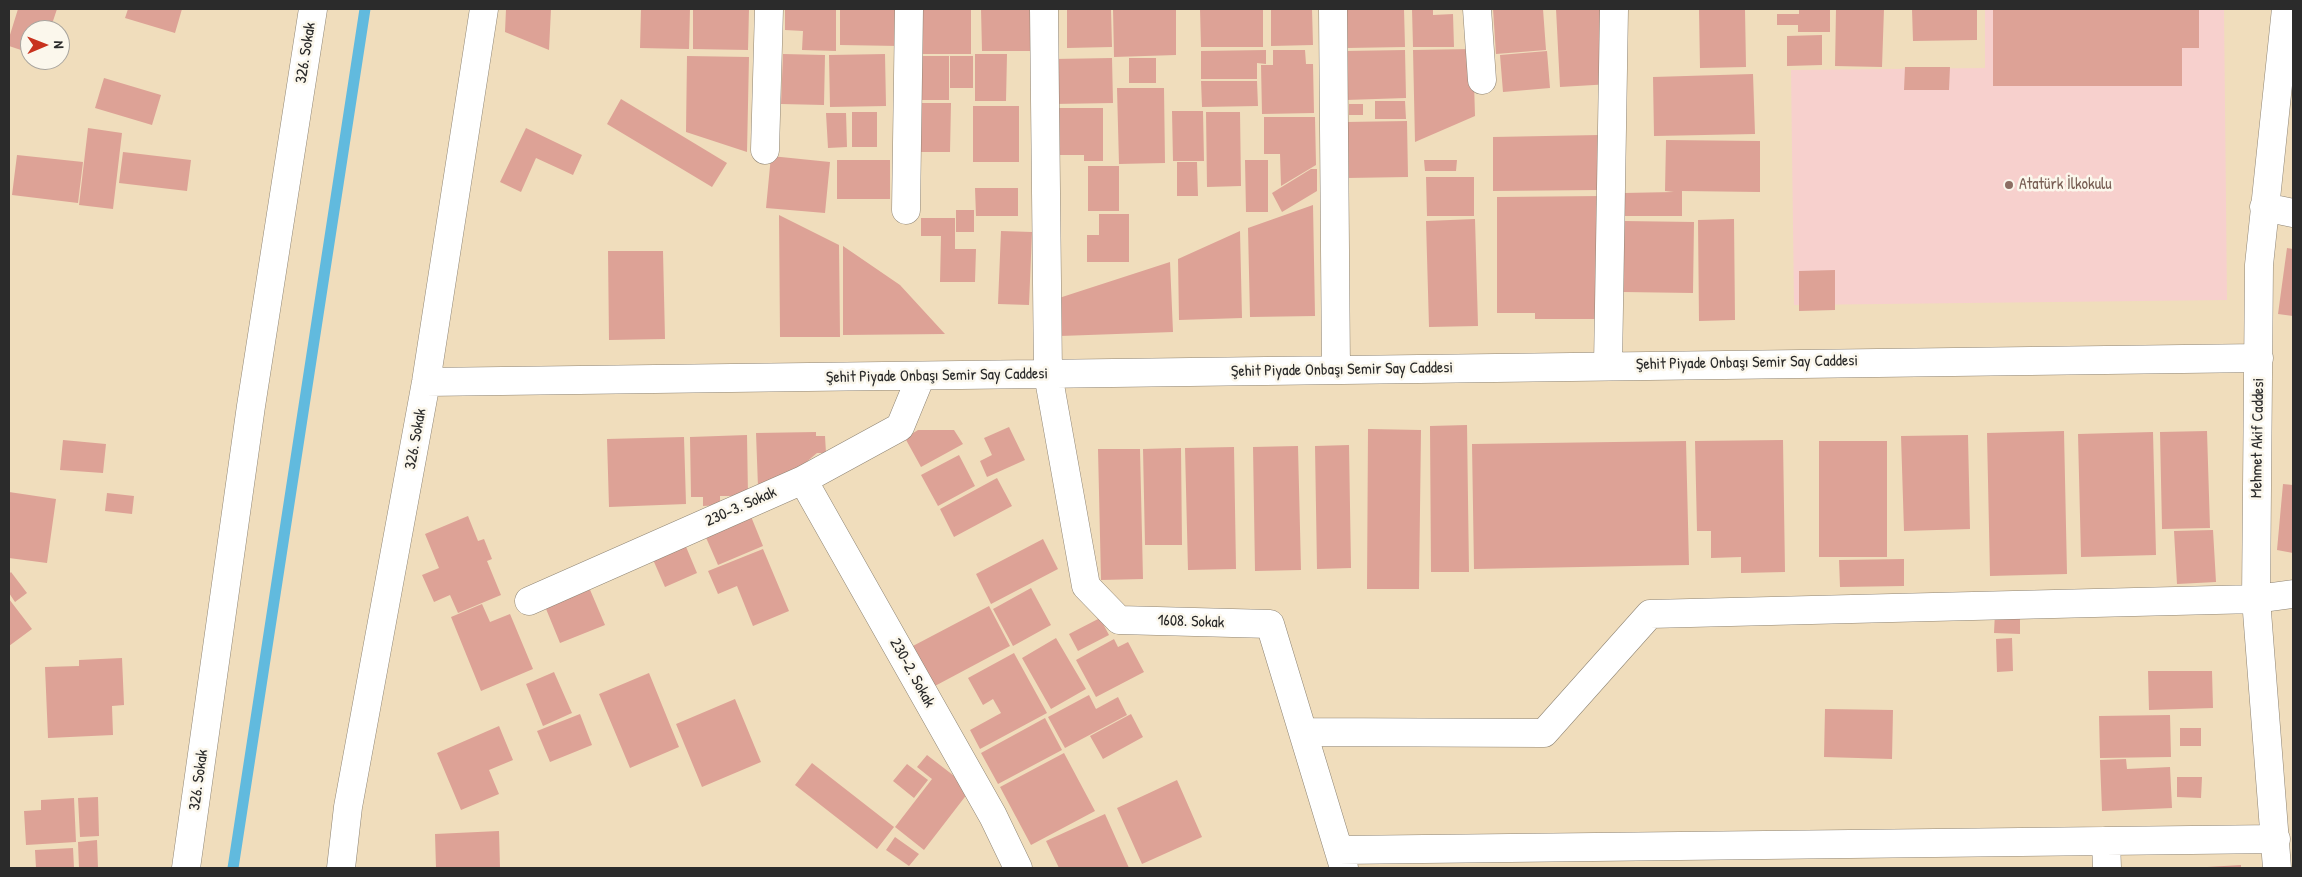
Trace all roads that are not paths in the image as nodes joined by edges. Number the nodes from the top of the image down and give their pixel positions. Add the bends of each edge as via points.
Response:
1 (313, 9) edge
2 (484, 9) edge
3 (769, 9) edge
4 (909, 9) edge
5 (1044, 9) edge
6 (1334, 9) edge
7 (1477, 9) edge
8 (1614, 9) edge
9 (2286, 9) edge
10 (1482, 80) dead end
11 (764, 150) dead end
12 (2264, 207) junction
13 (906, 210) dead end
14 (2293, 213) edge
15 (2259, 358) junction
16 (1608, 365) junction
17 (1336, 370) junction
18 (1048, 374) junction
19 (921, 376) junction
20 (426, 382) junction
21 (803, 480) junction
22 (2293, 594) edge
23 (2256, 599) junction
24 (528, 601) dead end
25 (1303, 732) junction
26 (2276, 839) junction
27 (2106, 841) junction
28 (1707, 857) edge
29 (1341, 859) edge
30 (186, 868) edge
31 (341, 868) edge
32 (1018, 868) edge
33 (2106, 868) edge
34 (2277, 868) edge

1 - 30 street, 326. Sokak via 251,406
2 - 20 street, 326. Sokak
3 - 11 street
4 - 13 street
5 - 18 street
6 - 17 street
7 - 10 street
8 - 16 street
9 - 12 street, Mehmet Akif Caddesi
12 - 14 street
12 - 15 street, Mehmet Akif Caddesi
15 - 16 street, Şehit Piyade Onbaşı Semir Say Caddesi
15 - 23 street, Mehmet Akif Caddesi
16 - 17 street, Şehit Piyade Onbaşı Semir Say Caddesi
17 - 18 street, Şehit Piyade Onbaşı Semir Say Caddesi
18 - 19 street, Şehit Piyade Onbaşı Semir Say Caddesi
18 - 25 street, 1608. Sokak via 1086,586 1119,620 1270,624
19 - 20 street, Şehit Piyade Onbaşı Semir Say Caddesi
19 - 21 street, 230-3. Sokak via 900,427
20 - 31 street, 326. Sokak via 348,807
21 - 24 street, 230-3. Sokak
21 - 32 street, 230-2. Sokak via 988,807
22 - 23 street
23 - 25 street via 1650,614 1544,733
23 - 26 street, Mehmet Akif Caddesi
25 - 29 street, 1608. Sokak
26 - 27 street
26 - 34 street, Mehmet Akif Caddesi
27 - 28 street
27 - 33 street
28 - 29 street

